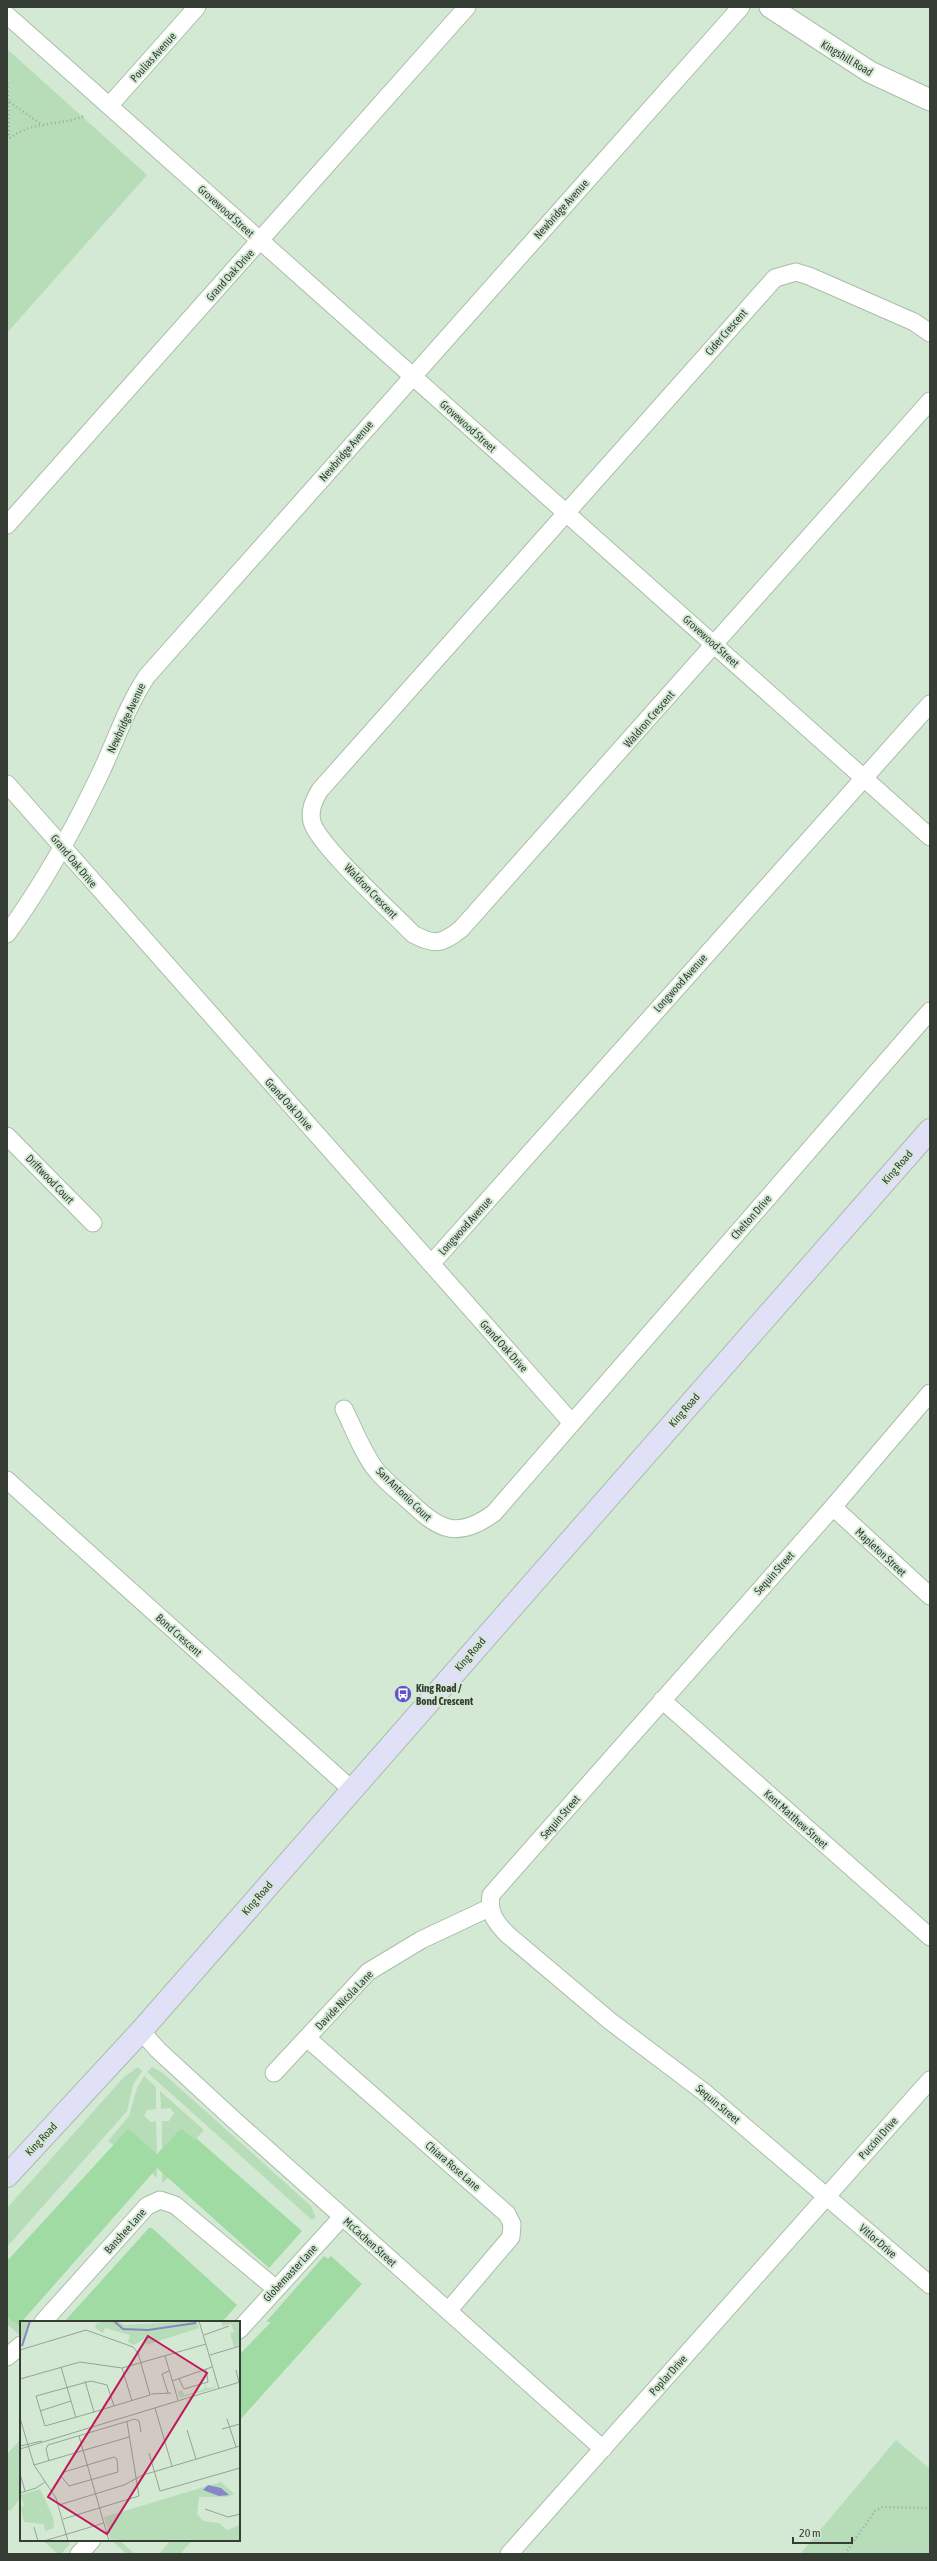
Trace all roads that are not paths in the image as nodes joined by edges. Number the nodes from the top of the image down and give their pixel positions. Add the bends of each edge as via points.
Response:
1 (197, 7) edge
2 (467, 7) edge
3 (741, 7) edge
4 (770, 7) edge
5 (7, 15) edge
6 (930, 100) edge
7 (109, 106) junction
8 (260, 241) junction
9 (930, 333) edge
10 (412, 376) junction
11 (930, 401) edge
12 (566, 514) junction
13 (7, 525) edge
14 (714, 644) junction
15 (930, 704) edge
16 (863, 778) junction
17 (7, 784) edge
18 (930, 837) edge
19 (62, 847) junction
20 (7, 934) edge
21 (930, 1010) edge
22 (930, 1130) edge
23 (7, 1136) edge
24 (93, 1223) dead end
25 (431, 1264) junction
26 (930, 1393) edge
27 (344, 1409) dead end
28 (572, 1423) junction
29 (7, 1480) edge
30 (833, 1507) junction
31 (930, 1596) edge
32 (662, 1700) junction
33 (351, 1789) junction
34 (489, 1908) junction
35 (930, 1938) edge
36 (141, 2031) junction
37 (307, 2038) junction
38 (274, 2073) dead end
39 (930, 2080) edge
40 (7, 2176) edge
41 (827, 2196) junction
42 (342, 2217) junction
43 (930, 2285) edge
44 (276, 2288) junction
45 (448, 2311) junction
46 (44, 2321) edge
47 (240, 2329) edge
48 (20, 2346) edge
49 (7, 2357) edge
50 (603, 2449) junction
51 (91, 2541) edge
52 (79, 2554) edge
53 (509, 2554) edge

1 - 7 street, Poulias Avenue
2 - 8 street, Grand Oak Drive
3 - 10 street, Newbridge Avenue
4 - 6 street, Kingshill Road via 870,72
5 - 7 street, Grovewood Street
7 - 8 street, Grovewood Street
8 - 10 street, Grovewood Street
8 - 13 street, Grand Oak Drive
9 - 12 street, Cider Crescent via 914,322 809,276 796,272 776,278
10 - 12 street, Grovewood Street
10 - 19 street, Newbridge Avenue via 147,676 129,706 102,770
11 - 14 street
12 - 14 street, Grovewood Street
12 - 14 street, Waldron Crescent via 320,790 314,800 311,810 315,830 346,866 413,934 425,941 437,943 461,929
14 - 16 street, Grovewood Street
15 - 16 street, Longwood Avenue
16 - 18 street, Grovewood Street
16 - 25 street, Longwood Avenue
17 - 19 street, Grand Oak Drive
19 - 20 street, Newbridge Avenue via 47,876
19 - 25 street, Grand Oak Drive
21 - 28 street, Chelton Drive
22 - 33 main road, King Road
23 - 24 street, Driftwood Court
25 - 28 street, Grand Oak Drive
26 - 30 street, Sequin Street
27 - 28 street, San Antonio Court via 376,1471 429,1520 444,1527 457,1528 470,1527 494,1513
29 - 33 street, Bond Crescent
30 - 31 street, Mapleton Street
30 - 32 street, Sequin Street
32 - 34 street, Sequin Street via 491,1895
32 - 35 street, Kent Matthew Street
33 - 36 main road, King Road
34 - 37 street, Davide Nicola Lane via 421,1940 368,1972
34 - 41 street, Sequin Street via 498,1925 508,1935 610,2021 704,2092
36 - 40 main road, King Road
36 - 42 street, McCachen Street via 172,2064
37 - 38 street, Davide Nicola Lane
37 - 45 street, Chiara Rose Lane via 507,2214 512,2224 511,2237
39 - 41 street, Puccini Drive
41 - 43 street, Vitlor Drive
41 - 50 street, Poplar Drive
42 - 44 street, Globemaster Lane
42 - 45 street, McCachen Street
44 - 46 street, Banshee Lane via 175,2205 160,2200 147,2206
44 - 47 street, Globemaster Lane
45 - 50 street, McCachen Street
48 - 49 street
50 - 53 street, Poplar Drive
51 - 52 street

